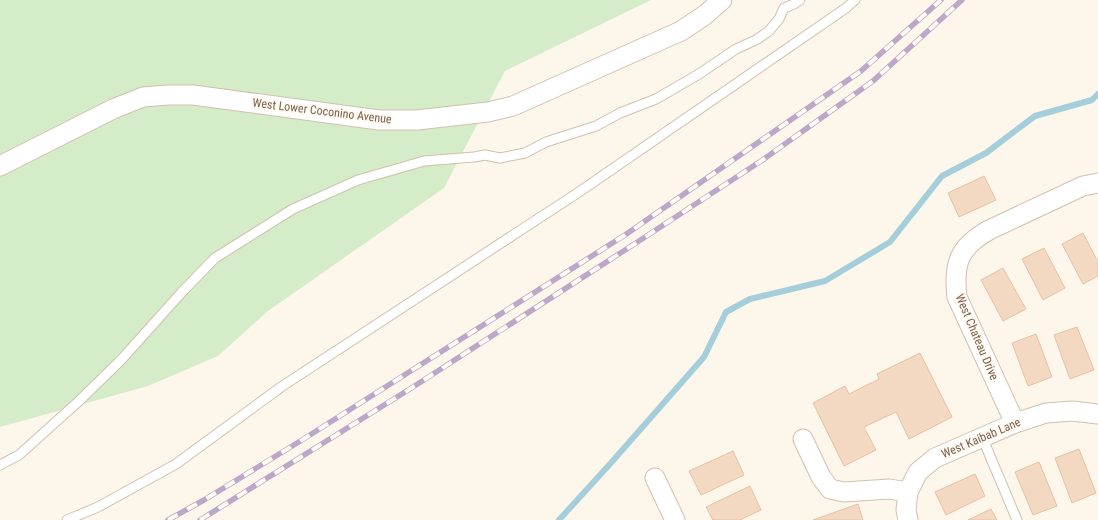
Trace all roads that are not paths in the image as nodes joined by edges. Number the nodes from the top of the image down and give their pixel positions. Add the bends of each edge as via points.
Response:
1 (722, 0) edge
2 (800, 0) edge
3 (855, 0) edge
4 (0, 166) edge
5 (1098, 182) edge
6 (1098, 414) edge
7 (1015, 423) junction
8 (982, 438) junction
9 (803, 439) dead end
10 (0, 465) edge
11 (655, 478) dead end
12 (908, 492) junction
13 (67, 520) edge
14 (675, 520) edge
15 (908, 520) edge
16 (1017, 520) edge

1 - 4 street, West Lower Coconino Avenue via 681,30 513,106 488,112 417,120 379,120 193,95 143,97
2 - 10 lane via 784,8 769,31 756,40 656,99 596,126 546,142 525,153 500,158 485,155 424,161 358,180 293,209 215,258 79,401 19,454
3 - 13 lane via 579,192 282,387 176,464 98,507
5 - 7 street, West Chateau Drive via 989,230 977,237 960,257 955,283 957,297
6 - 7 street, West Kaibab Lane via 1072,410 1046,413
7 - 8 street, West Kaibab Lane
8 - 12 street, West Kaibab Lane via 935,458 918,472
8 - 16 lane
9 - 12 street via 830,489
11 - 14 street
12 - 15 street, West Kaibab Lane

